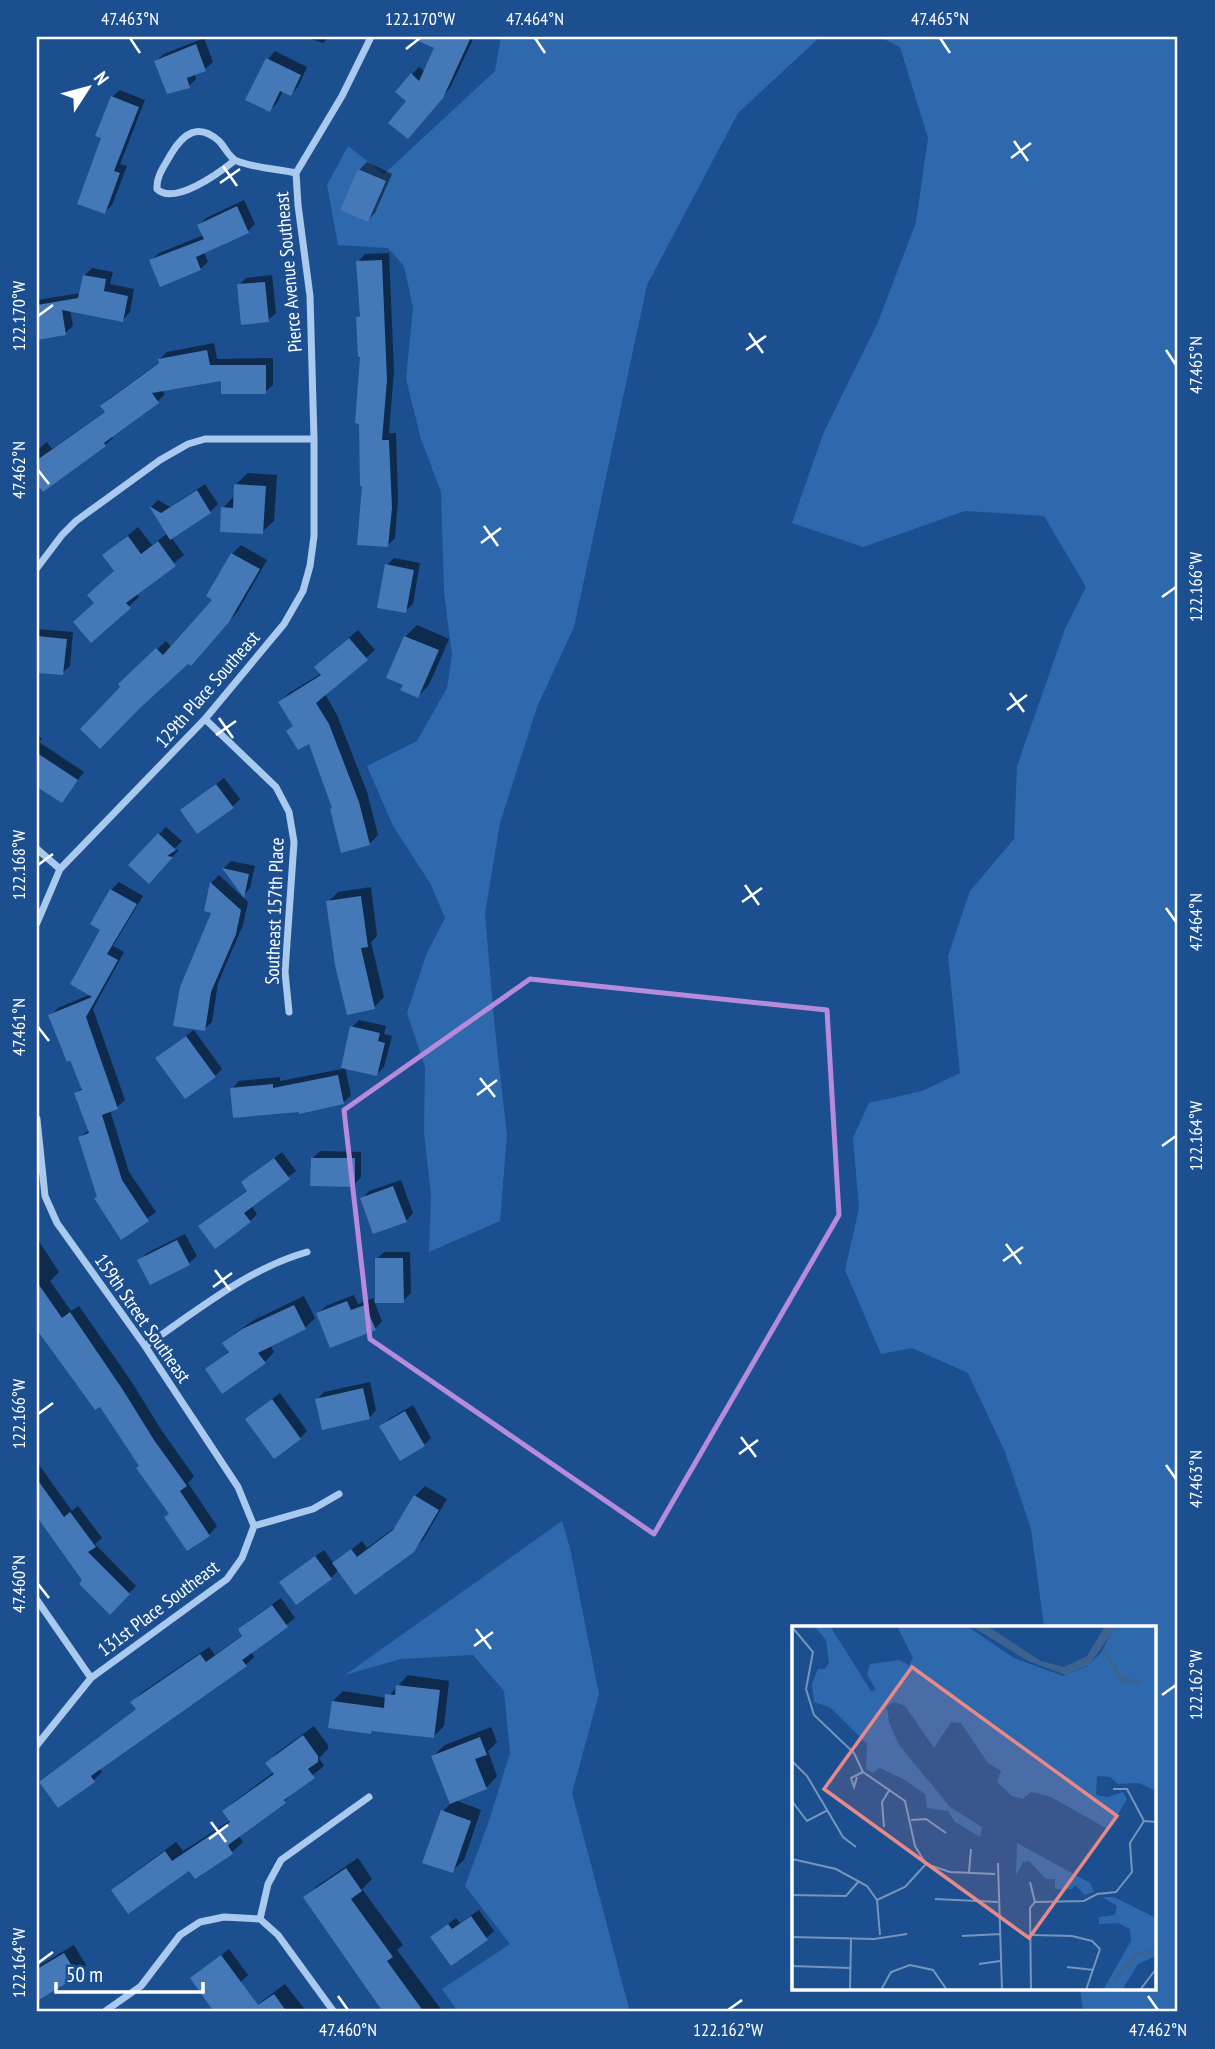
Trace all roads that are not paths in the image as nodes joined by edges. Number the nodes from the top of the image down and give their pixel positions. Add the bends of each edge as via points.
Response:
1 (370, 37) edge
2 (234, 160) junction
3 (296, 173) junction
4 (314, 439) junction
5 (37, 568) edge
6 (205, 719) junction
7 (37, 849) edge
8 (60, 869) junction
9 (37, 923) edge
10 (289, 1012) dead end
11 (37, 1119) edge
12 (307, 1252) dead end
13 (145, 1346) junction
14 (339, 1494) dead end
15 (254, 1525) junction
16 (37, 1600) edge
17 (91, 1678) junction
18 (37, 1745) edge
19 (369, 1797) dead end
20 (260, 1919) junction
21 (104, 2012) edge
22 (334, 2012) edge

1 - 3 street, Pierce Avenue Southeast via 342,96
2 - 2 street via 178,194 170,196 157,189 158,178 187,134 206,133
2 - 3 street
3 - 4 street, Pierce Avenue Southeast via 310,296
4 - 5 street via 205,439 188,444 76,521
4 - 6 street, 129th Place Southeast via 314,536 303,591 284,624
6 - 8 street, 129th Place Southeast
6 - 10 street, Southeast 157th Place via 275,787 289,812 294,842 285,972
7 - 8 street
8 - 9 street, 129th Place Southeast
11 - 13 street, 159th Street Southeast via 45,1196 57,1223
12 - 13 street via 250,1275
13 - 15 street, 159th Street Southeast via 239,1487
14 - 15 street via 313,1509
15 - 17 street, 131st Place Southeast via 242,1558 227,1579
16 - 17 street
17 - 18 street, 131st Place Southeast
19 - 20 street via 281,1860 268,1884
20 - 21 street via 224,1917 200,1922 180,1935 141,1986
20 - 22 street via 278,1935

